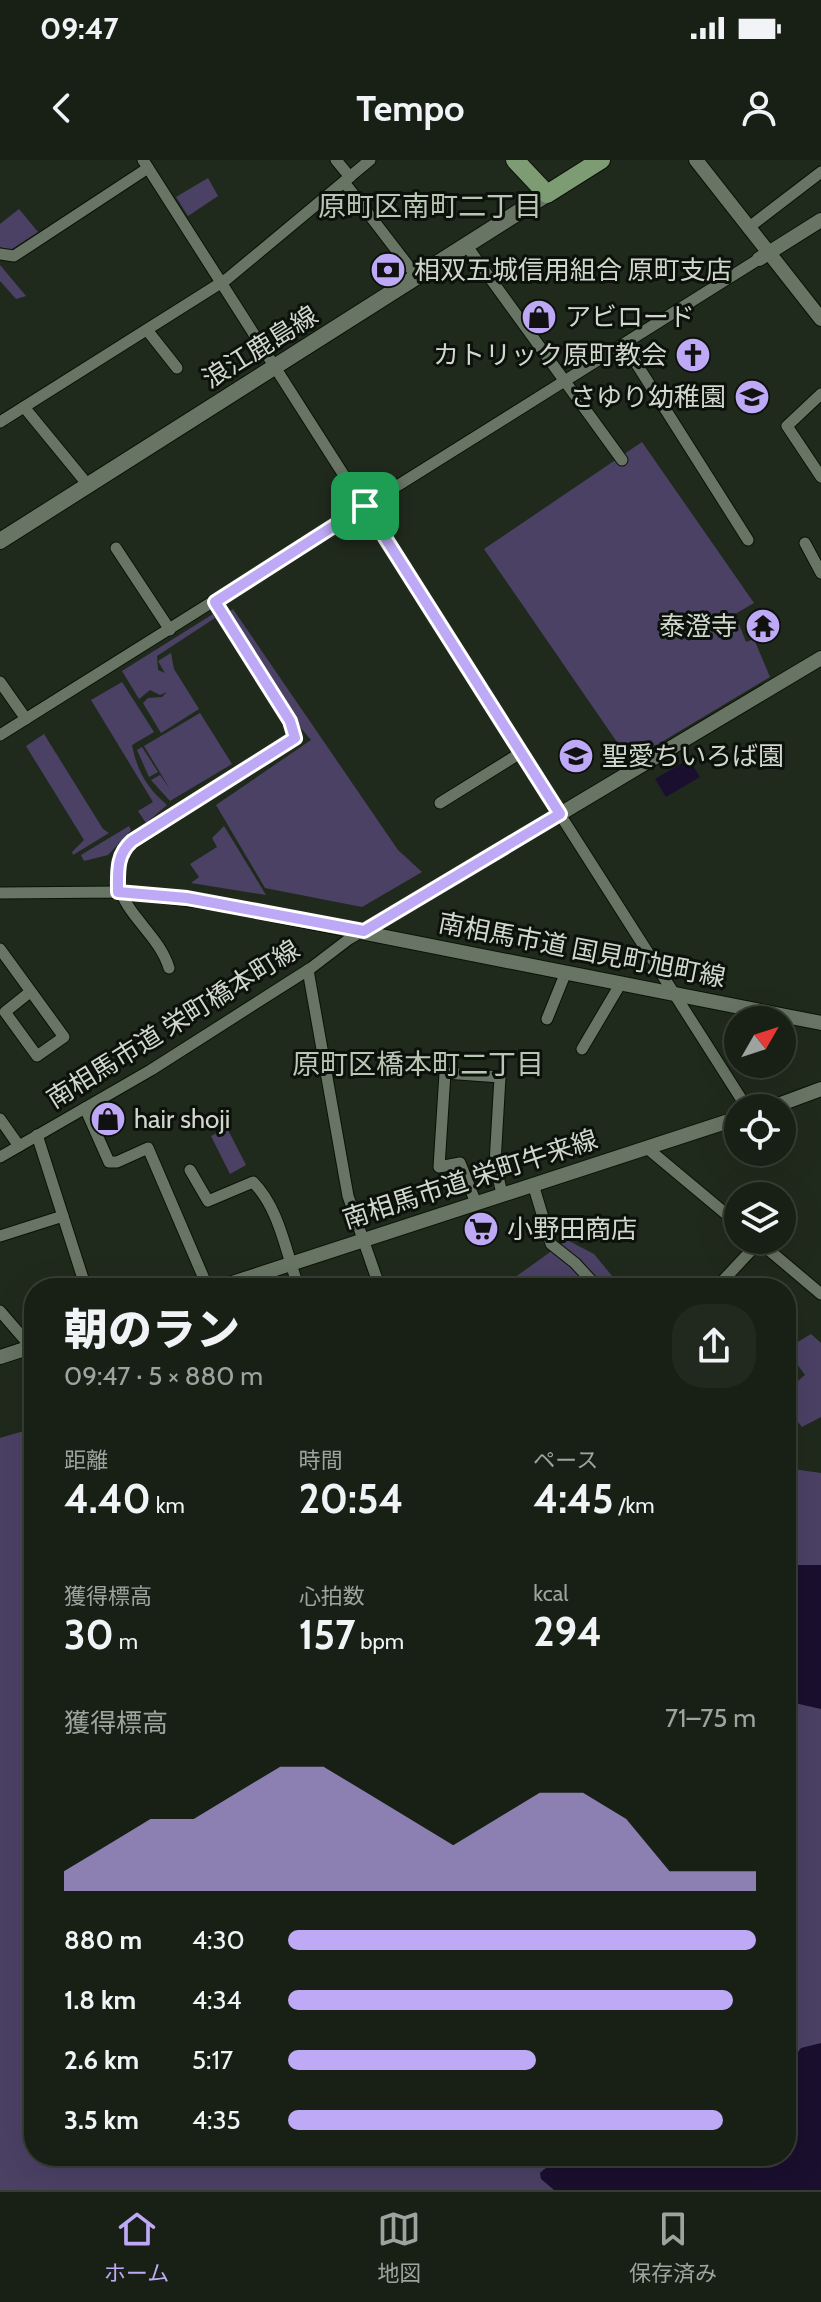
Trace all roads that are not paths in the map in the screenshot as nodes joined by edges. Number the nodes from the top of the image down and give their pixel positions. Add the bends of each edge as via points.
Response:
1 (336, 160) edge
2 (370, 160) edge
3 (515, 160) edge
4 (601, 160) edge
5 (696, 160) edge
6 (146, 164) edge
7 (821, 172) edge
8 (347, 179) junction
9 (547, 194) junction
10 (821, 220) edge
11 (748, 228) junction
12 (466, 245) junction
13 (0, 254) edge
14 (764, 256) junction
15 (417, 277) junction
16 (222, 281) junction
17 (821, 319) edge
18 (147, 330) junction
19 (624, 344) junction
20 (275, 365) junction
21 (177, 368) dead end
22 (566, 382) junction
23 (821, 394) edge
24 (24, 407) junction
25 (0, 422) edge
26 (622, 460) dead end
27 (821, 477) edge
28 (88, 485) junction
29 (365, 506) junction
30 (748, 540) dead end
31 (0, 541) edge
32 (805, 543) dead end
33 (116, 548) dead end
34 (821, 573) edge
35 (215, 602) junction
36 (170, 630) junction
37 (821, 658) edge
38 (0, 682) edge
39 (26, 719) junction
40 (0, 735) edge
41 (522, 752) junction
42 (440, 803) dead end
43 (560, 814) junction
44 (118, 892) junction
45 (0, 893) edge
46 (229, 906) joint
47 (364, 931) junction
48 (0, 949) edge
49 (169, 968) dead end
50 (308, 970) junction
51 (566, 972) junction
52 (621, 983) junction
53 (30, 992) junction
54 (673, 993) junction
55 (547, 1019) dead end
56 (821, 1023) edge
57 (582, 1049) dead end
58 (821, 1089) edge
59 (738, 1094) edge
60 (796, 1098) edge
61 (85, 1108) junction
62 (0, 1119) edge
63 (724, 1123) edge
64 (37, 1135) junction
65 (19, 1146) junction
66 (647, 1148) junction
67 (0, 1157) edge
68 (190, 1170) dead end
69 (533, 1184) junction
70 (502, 1194) junction
71 (476, 1203) junction
72 (724, 1212) edge
73 (63, 1216) junction
74 (0, 1236) edge
75 (362, 1239) junction
76 (746, 1254) edge
77 (773, 1254) edge
78 (291, 1263) junction
79 (83, 1278) edge
80 (204, 1278) edge
81 (247, 1278) edge
82 (296, 1278) edge
83 (376, 1278) edge
84 (589, 1278) edge
85 (725, 1278) edge
86 (821, 1294) edge
87 (0, 1311) edge
88 (24, 1338) edge
89 (24, 1350) edge
90 (0, 1357) edge

1 - 8 street
2 - 8 street
3 - 9 main road
4 - 9 main road
5 - 11 street
6 - 13 street via 14,256
6 - 16 street
7 - 11 street
8 - 15 street
8 - 16 street
9 - 12 main road, 浪江鹿島線
10 - 14 street
11 - 14 street
12 - 15 main road, 浪江鹿島線
12 - 22 street
14 - 17 street
14 - 19 street
15 - 20 main road, 浪江鹿島線
16 - 18 street
16 - 20 street
18 - 21 street
18 - 24 street
19 - 22 street
19 - 30 street
20 - 28 main road, 浪江鹿島線
20 - 29 street
22 - 26 street
22 - 29 street
23 - 27 street via 787,426
24 - 25 street
24 - 28 street
28 - 31 main road, 浪江鹿島線
29 - 35 street
29 - 41 street
32 - 34 street
33 - 36 street
35 - 36 street
35 - 44 street via 290,721 295,738 132,841 118,865
36 - 39 street
37 - 43 street, 南相馬市道 栄町橋本町線
38 - 39 street
39 - 40 street
41 - 42 street
41 - 43 street
43 - 47 street, 南相馬市道 栄町橋本町線
43 - 54 street
44 - 45 street, 南相馬市道 国見町旭町線
44 - 46 street, 南相馬市道 国見町旭町線
44 - 49 street
46 - 47 street, 南相馬市道 国見町旭町線
47 - 50 street, 南相馬市道 栄町橋本町線
47 - 51 street, 南相馬市道 国見町旭町線
48 - 53 street
50 - 61 street, 南相馬市道 栄町橋本町線
50 - 75 street via 345,1182
51 - 52 street, 南相馬市道 国見町旭町線
51 - 55 street
52 - 54 street, 南相馬市道 国見町旭町線
52 - 57 street
53 - 53 street via 64,1037 37,1056 5,1012
54 - 56 street, 南相馬市道 国見町旭町線
54 - 59 street
58 - 60 street
61 - 64 street, 南相馬市道 栄町橋本町線
61 - 80 street via 109,1162 148,1148
62 - 65 street
63 - 66 street, 南相馬市道 栄町牛来線
64 - 65 street, 南相馬市道 栄町橋本町線
64 - 73 street
65 - 67 street, 南相馬市道 栄町橋本町線
66 - 69 street, 南相馬市道 栄町牛来線
66 - 72 street
68 - 78 street via 208,1201 253,1182 275,1217
69 - 70 street, 南相馬市道 栄町牛来線
69 - 84 street via 551,1244
70 - 71 street, 南相馬市道 栄町牛来線
70 - 71 street via 495,1163 500,1077 445,1073 439,1167 460,1163
71 - 75 street, 南相馬市道 栄町牛来線
73 - 74 street
73 - 79 street
75 - 78 street, 南相馬市道 栄町牛来線
75 - 83 street
76 - 85 street
77 - 86 street
78 - 81 street, 南相馬市道 栄町牛来線
78 - 82 street
87 - 88 street
89 - 90 street

